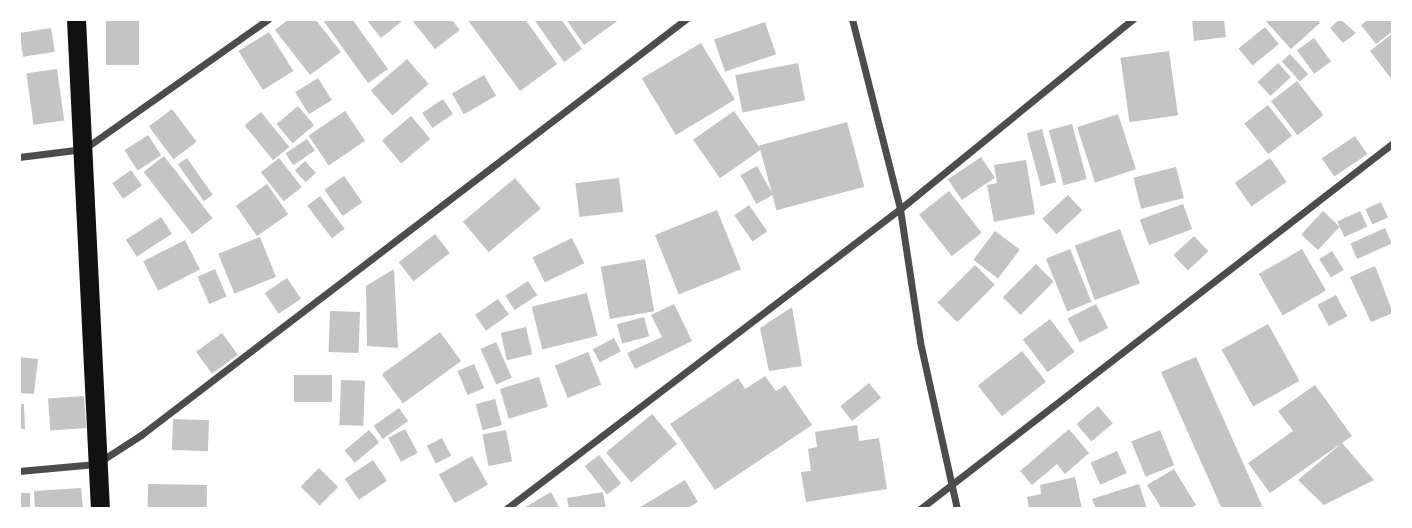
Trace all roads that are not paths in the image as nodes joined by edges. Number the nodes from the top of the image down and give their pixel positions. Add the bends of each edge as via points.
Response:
1 (76, 19) edge
2 (268, 19) edge
3 (686, 19) edge
4 (852, 19) edge
5 (1133, 19) edge
6 (1393, 143) edge
7 (84, 149) junction
8 (19, 157) edge
9 (900, 209) junction
10 (96, 464) junction
11 (19, 471) edge
12 (952, 484) junction
13 (100, 509) edge
14 (506, 509) edge
15 (920, 509) edge
16 (957, 509) edge

1 - 7 highway
2 - 7 street
3 - 10 street
4 - 9 street
5 - 9 street
6 - 12 street
7 - 8 street
7 - 10 highway
9 - 12 street via 920,342
9 - 14 street
10 - 11 street
10 - 13 highway
12 - 15 street
12 - 16 street

